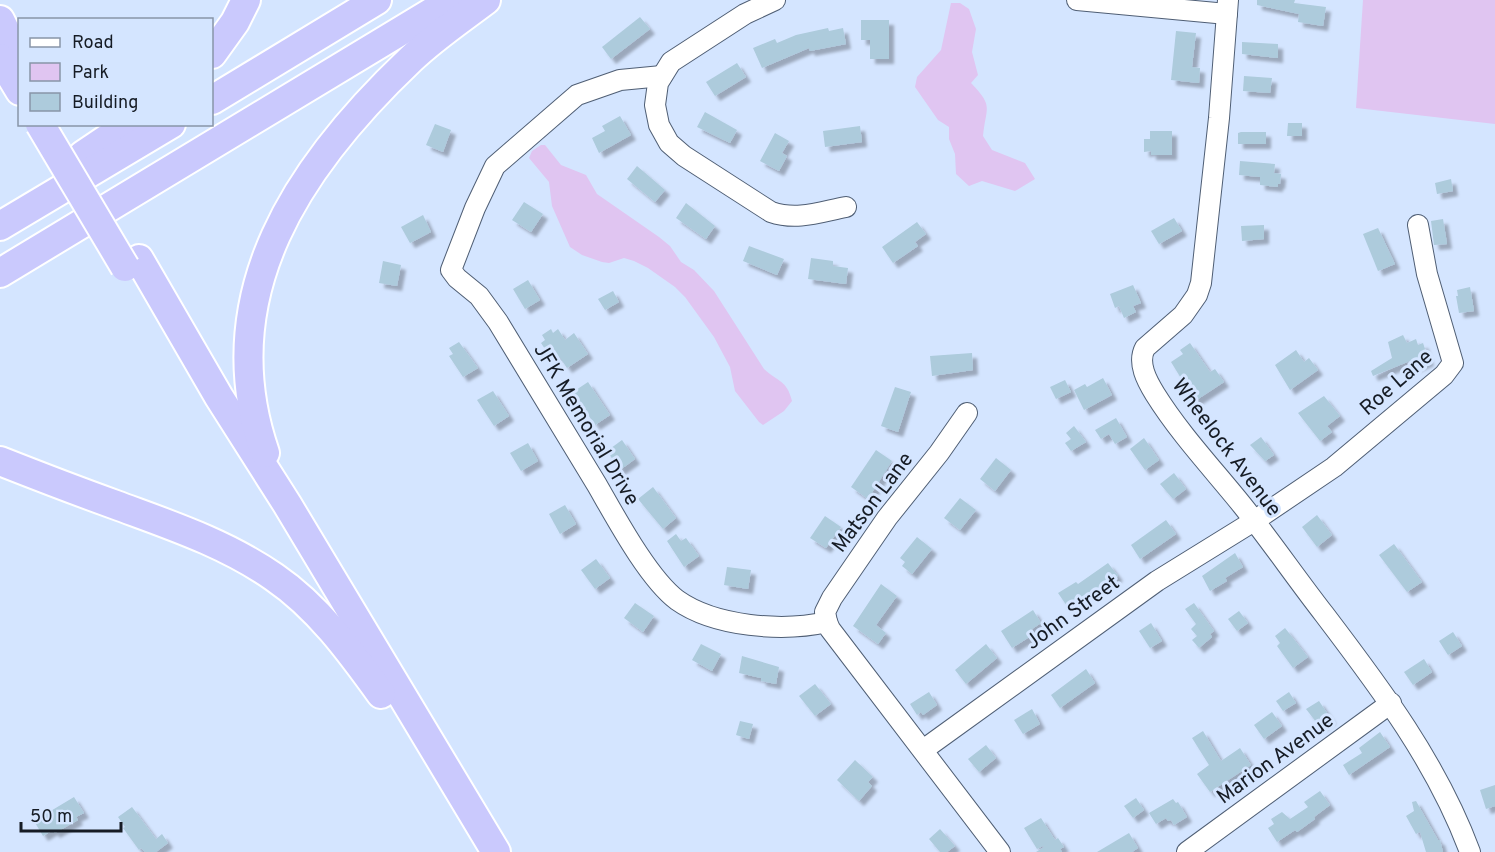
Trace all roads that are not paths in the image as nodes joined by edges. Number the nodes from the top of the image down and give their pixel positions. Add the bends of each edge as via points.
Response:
1 (246, 0) edge
2 (377, 0) edge
3 (452, 0) edge
4 (486, 0) edge
5 (775, 0) edge
6 (1077, 0) edge
7 (1227, 7) edge
8 (0, 20) edge
9 (213, 53) edge
10 (18, 57) edge
11 (0, 58) edge
12 (662, 76) junction
13 (18, 88) edge
14 (213, 99) edge
15 (41, 126) edge
16 (59, 126) edge
17 (126, 126) edge
18 (168, 126) edge
19 (0, 207) edge
20 (846, 207) dead end
21 (1418, 225) dead end
22 (0, 226) edge
23 (132, 263) junction
24 (0, 273) edge
25 (967, 413) dead end
26 (0, 461) edge
27 (287, 504) junction
28 (1254, 521) junction
29 (827, 622) junction
30 (381, 694) junction
31 (1391, 703) junction
32 (923, 750) junction
33 (478, 852) edge
34 (496, 852) edge
35 (1000, 852) edge
36 (1186, 852) edge
37 (1470, 852) edge

1 - 9 highway
2 - 14 highway
3 - 24 highway
4 - 27 highway via 412,57 341,133 292,204 264,260 250,321 248,364 259,436
5 - 12 street via 712,34 671,62
6 - 7 street
7 - 28 street, Wheelock Avenue via 1220,118 1201,284 1183,315 1145,348 1143,369 1155,395
8 - 10 highway
11 - 13 highway
12 - 20 street via 655,105 659,124 669,143 684,156 747,198 786,217
12 - 29 street, JFK Memorial Drive via 620,80 577,94 495,166 451,270 479,296 498,322 623,530 673,596 689,607 728,621 786,627
15 - 23 highway, bridge
16 - 23 highway
17 - 19 highway
18 - 22 highway
21 - 28 street, Roe Lane via 1427,274 1453,363 1444,375 1334,467
23 - 27 highway
23 - 30 highway
25 - 29 street, Matson Lane via 832,598 825,612
26 - 30 highway via 203,537 250,562 297,595 336,633
27 - 34 highway
28 - 31 street, Wheelock Avenue
28 - 32 street, John Street via 1157,581
29 - 32 street
30 - 33 highway
31 - 36 street, Marion Avenue
31 - 37 street, Wheelock Avenue via 1441,786
32 - 35 street

